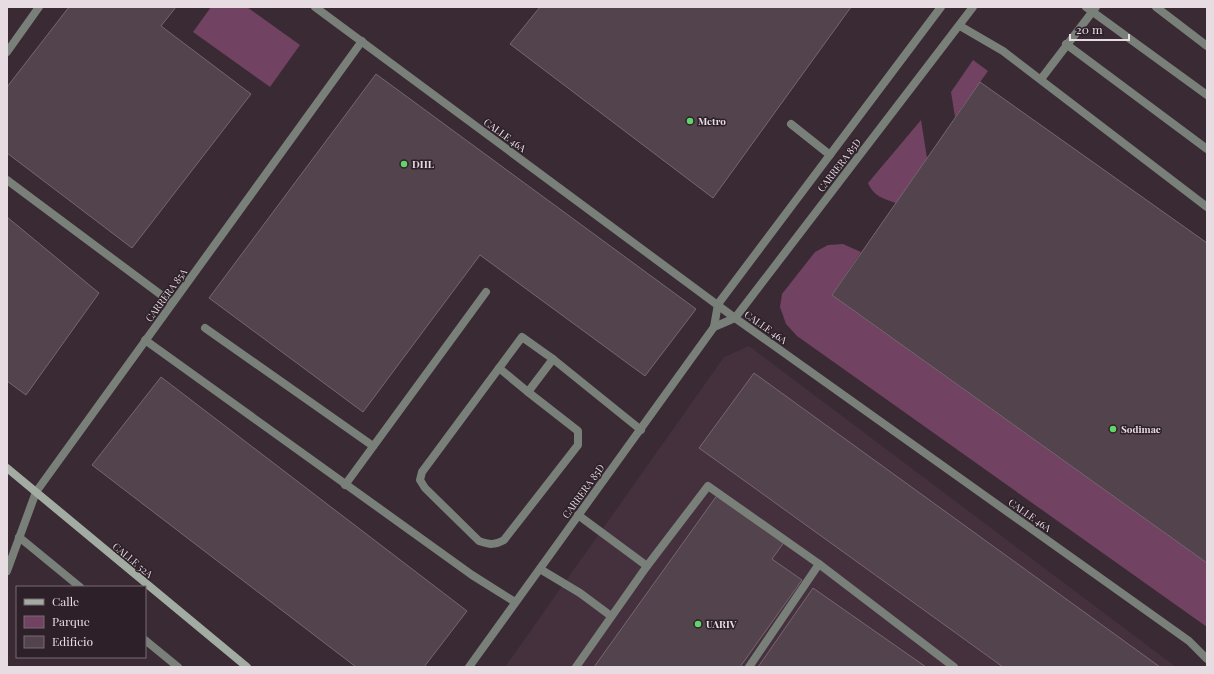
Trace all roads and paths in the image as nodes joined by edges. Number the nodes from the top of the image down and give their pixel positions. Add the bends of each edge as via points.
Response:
1 (39, 7) edge
2 (315, 7) edge
3 (941, 7) edge
4 (973, 7) edge
5 (1086, 7) edge
6 (1156, 7) edge
7 (1095, 10) edge
8 (960, 26) junction
9 (362, 41) junction
10 (1066, 44) junction
11 (1207, 46) edge
12 (7, 52) edge
13 (1041, 79) junction
14 (1207, 95) edge
15 (791, 124) dead end
16 (1207, 149) edge
17 (830, 155) junction
18 (7, 180) edge
19 (1207, 207) edge
20 (486, 292) dead end
21 (172, 303) junction
22 (718, 304) junction
23 (735, 318) junction
24 (714, 327) junction
25 (205, 328) dead end
26 (145, 340) junction
27 (552, 359) junction
28 (499, 368) junction
29 (528, 392) junction
30 (641, 430) junction
31 (373, 446) junction
32 (7, 468) edge
33 (345, 485) junction
34 (36, 492) junction
35 (578, 515) junction
36 (19, 537) junction
37 (819, 564) junction
38 (647, 566) junction
39 (540, 569) junction
40 (7, 571) edge
41 (79, 586) edge
42 (515, 602) junction
43 (611, 616) junction
44 (146, 641) edge
45 (1207, 659) edge
46 (178, 667) edge
47 (247, 667) edge
48 (469, 667) edge
49 (576, 667) edge
50 (749, 667) edge
51 (954, 667) edge

1 - 12 street
2 - 9 street, CALLE 46A
3 - 17 street, CARRERA 85D
4 - 8 street, CARRERA 85D
5 - 7 street
6 - 11 street
7 - 10 street
7 - 14 street
8 - 13 street via 1003,51
8 - 23 street, CARRERA 85D
9 - 21 street, CARRERA 85A
9 - 22 street, CALLE 46A
10 - 13 street
10 - 16 street
13 - 19 street
15 - 17 street
17 - 22 street, CARRERA 85D
18 - 21 street
20 - 31 street
21 - 26 street, CARRERA 85A
22 - 23 street, CALLE 46A
22 - 24 street, CARRERA 85D
23 - 24 street, CARRERA 85D
23 - 45 street, CALLE 46A via 1189,641
24 - 30 street, CARRERA 85D
25 - 31 street
26 - 33 street
26 - 34 street, CARRERA 85A
27 - 28 street via 522,337
27 - 29 street
27 - 30 street
28 - 29 street
28 - 29 street via 422,472 420,480 425,488 480,540 489,544 504,540 578,445 578,431
30 - 35 street, CARRERA 85D
31 - 33 street
32 - 34 street, CALLE 52A
33 - 42 street via 472,576
34 - 36 street, CARRERA 85A
34 - 47 street, CALLE 52A
35 - 38 street
35 - 39 street, CARRERA 85D
36 - 40 street, CARRERA 85A
36 - 41 street
37 - 38 street via 708,486
37 - 50 street
37 - 51 street
38 - 43 street
39 - 42 street, CARRERA 85D
39 - 43 street via 580,593
42 - 48 street, CARRERA 85D
43 - 49 street
44 - 46 street

